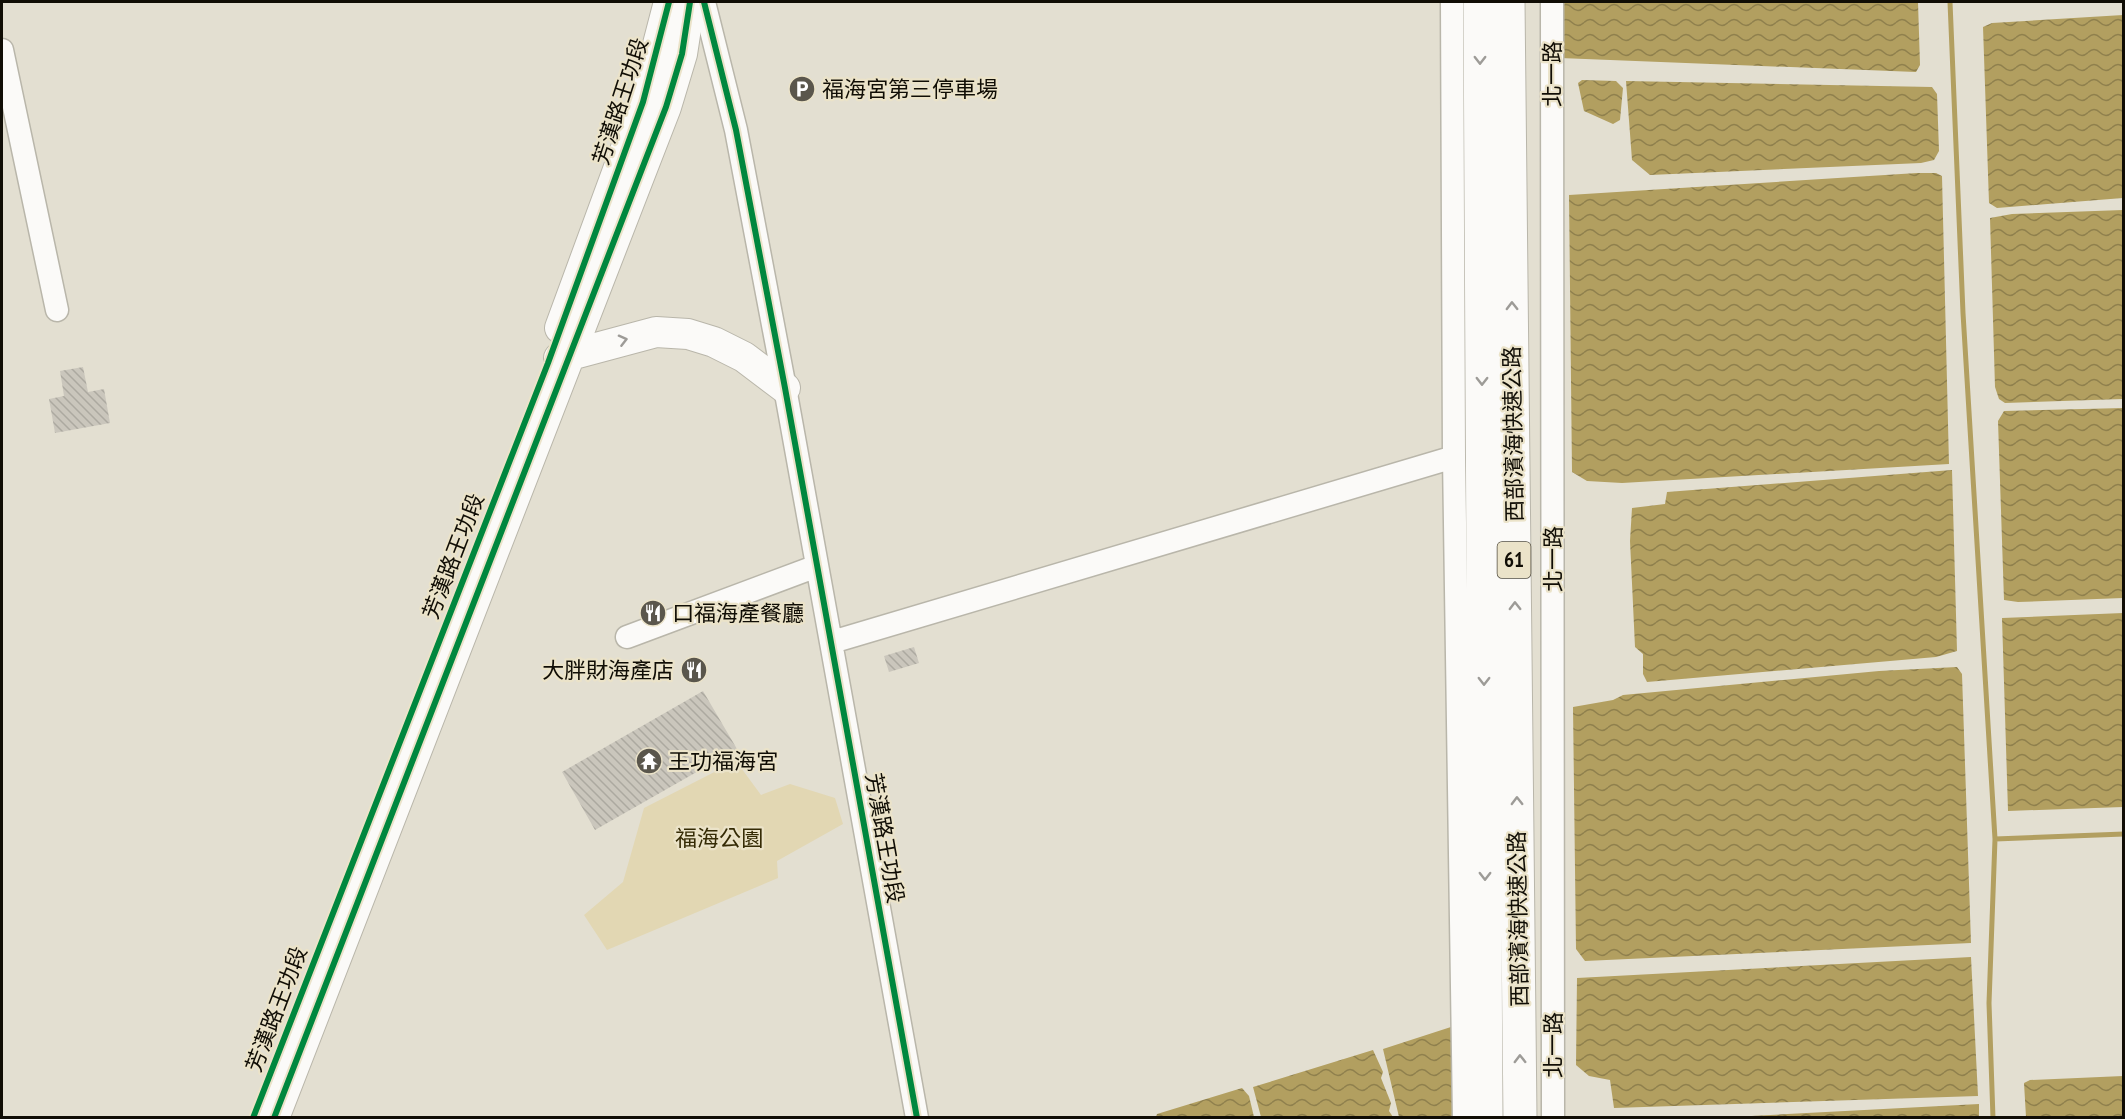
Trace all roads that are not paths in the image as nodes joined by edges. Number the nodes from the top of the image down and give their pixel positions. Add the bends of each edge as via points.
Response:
1 (669, 2) edge
2 (690, 2) edge
3 (704, 2) edge
4 (1452, 2) edge
5 (1480, 2) edge
6 (1508, 2) edge
7 (1552, 2) edge
8 (2, 50) edge
9 (57, 310) dead end
10 (560, 357) junction
11 (785, 388) junction
12 (1454, 457) junction
13 (817, 566) junction
14 (627, 637) dead end
15 (832, 642) junction
16 (253, 1118) edge
17 (274, 1118) edge
18 (917, 1118) edge
19 (1464, 1118) edge
20 (1486, 1118) edge
21 (1520, 1118) edge
22 (1553, 1118) edge

1 - 10 main road, 芳漢路王功段 via 643,102
2 - 10 main road, 芳漢路王功段 via 682,54 666,107
3 - 11 street, 芳漢路王功段 via 736,130
4 - 12 street
5 -> 20 highway, 西部濱海快速公路 / 61
21 -> 6 highway, 西部濱海快速公路 / 61
7 - 22 street, 北一路
8 - 9 street
10 -> 11 main road via 656,332 688,334 744,357
10 - 16 main road, 芳漢路王功段
10 - 17 main road, 芳漢路王功段
11 - 13 street, 芳漢路王功段
12 - 15 street
12 - 19 street
13 - 14 street
13 - 15 street, 芳漢路王功段
15 - 18 street, 芳漢路王功段

